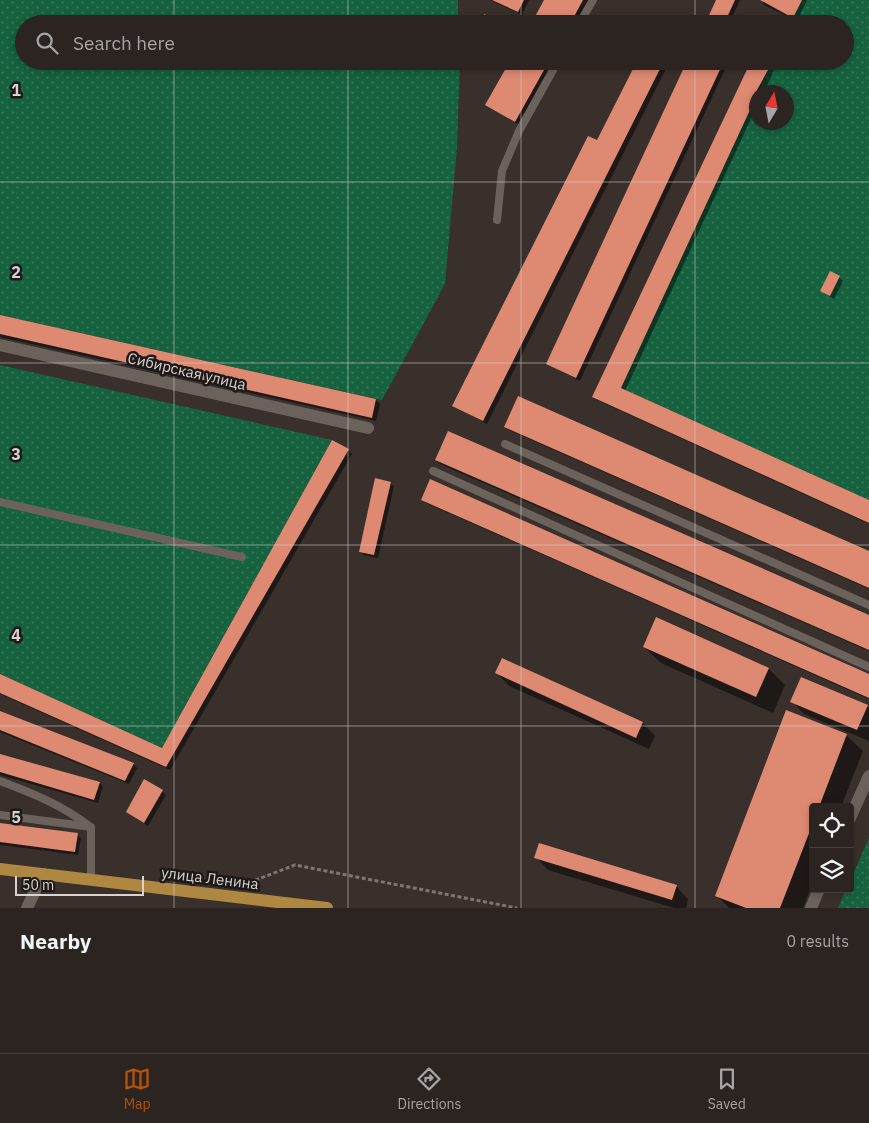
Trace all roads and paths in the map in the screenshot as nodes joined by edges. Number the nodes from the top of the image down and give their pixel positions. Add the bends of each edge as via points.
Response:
1 (592, 0) edge
2 (584, 15) edge
3 (553, 70) edge
4 (497, 220) dead end
5 (0, 345) edge
6 (368, 428) dead end
7 (505, 444) dead end
8 (433, 471) dead end
9 (0, 502) edge
10 (242, 557) dead end
11 (869, 605) edge
12 (869, 667) edge
13 (869, 776) edge
14 (0, 781) edge
15 (854, 809) edge
16 (0, 815) edge
17 (91, 827) junction
18 (0, 869) edge
19 (43, 874) junction
20 (205, 877) dead end
21 (90, 880) junction
22 (817, 893) edge
23 (26, 908) edge
24 (327, 908) edge
25 (517, 908) edge
26 (810, 908) edge

1 - 2 lane
3 - 4 lane via 519,131 502,171
5 - 6 street, Сибирская улица
7 - 11 lane
8 - 12 lane
9 - 10 lane
13 - 15 street
14 - 17 lane via 41,796
16 - 17 lane
17 - 21 lane
18 - 19 main road, улица Ленина
19 - 21 main road, улица Ленина
19 - 23 street
20 - 25 path via 252,882 295,865
21 - 24 main road, улица Ленина
22 - 26 street

